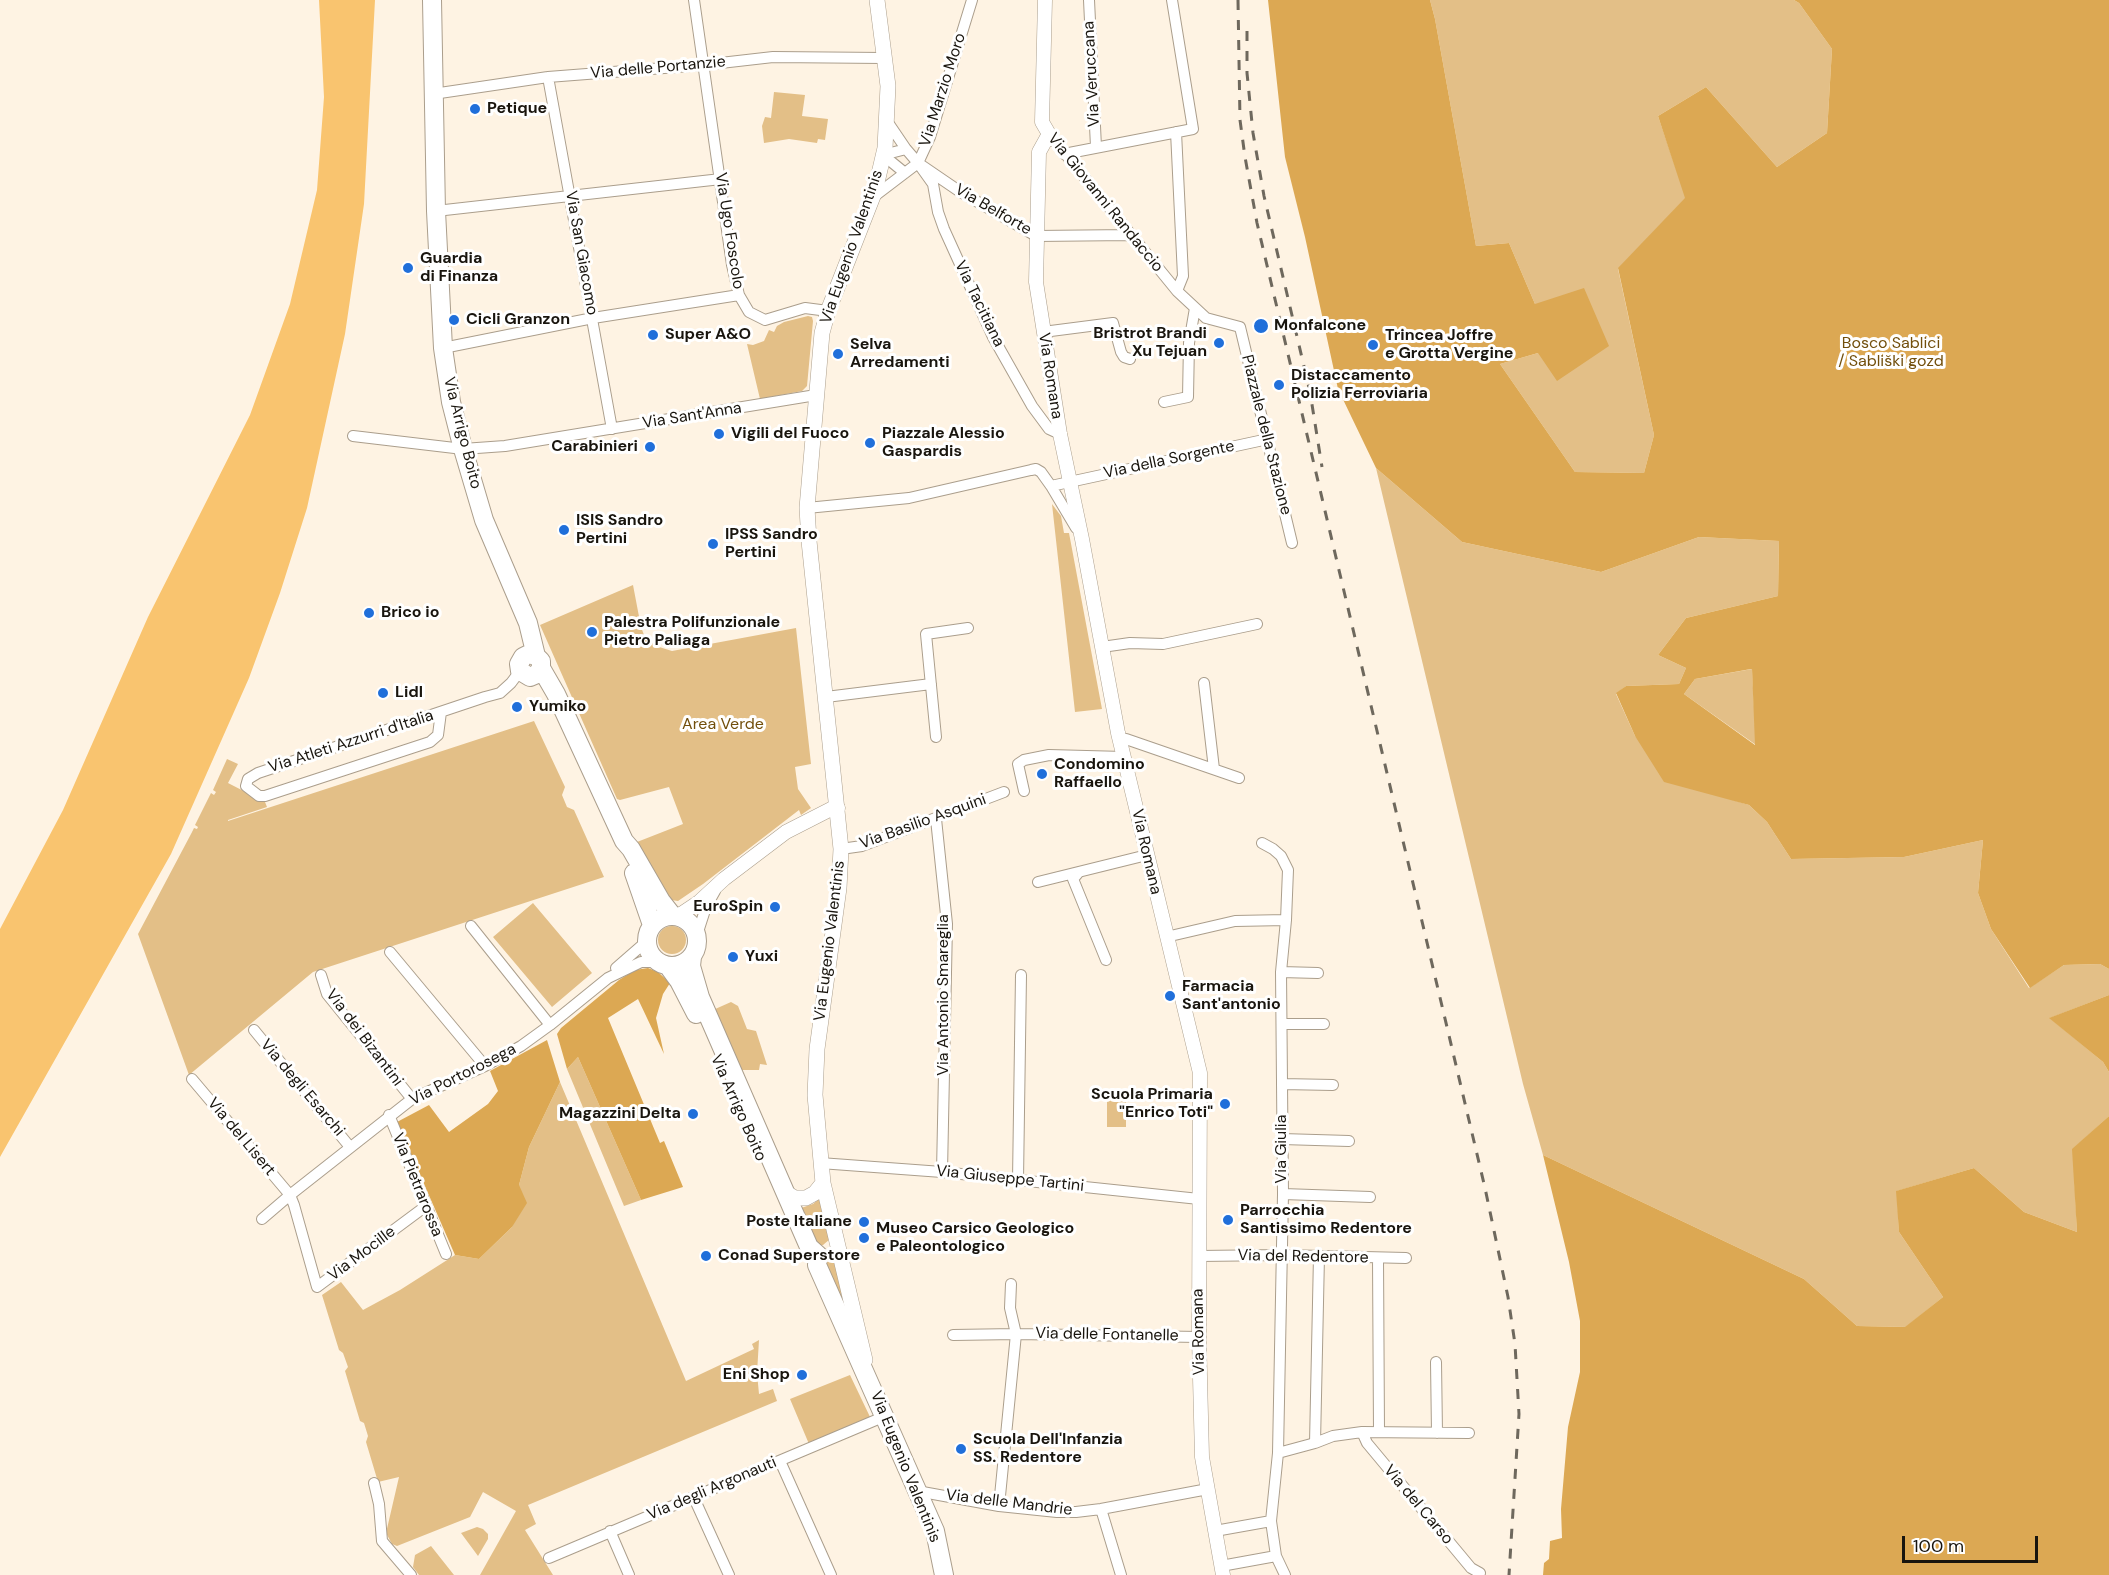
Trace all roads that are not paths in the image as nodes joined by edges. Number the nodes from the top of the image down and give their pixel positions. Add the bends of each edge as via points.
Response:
1 (432, 0) edge
2 (694, 0) edge
3 (877, 0) edge
4 (972, 0) edge
5 (1045, 0) edge
6 (1089, 0) edge
7 (1172, 0) edge
8 (884, 58) junction
9 (703, 65) junction
10 (548, 77) junction
11 (433, 94) junction
12 (887, 121) junction
13 (1176, 132) junction
14 (1049, 134) junction
15 (1096, 147) junction
16 (906, 149) junction
17 (1064, 154) junction
18 (883, 155) junction
19 (918, 163) junction
20 (905, 173) junction
21 (721, 180) junction
22 (571, 196) junction
23 (872, 199) junction
24 (436, 211) junction
25 (1130, 235) junction
26 (1036, 236) junction
27 (1177, 291) junction
28 (739, 295) junction
29 (1194, 308) junction
30 (828, 311) junction
31 (593, 318) junction
32 (1240, 327) joint
33 (1043, 332) junction
34 (443, 348) junction
35 (1130, 359) dead end
36 (816, 395) junction
37 (1164, 402) dead end
38 (612, 429) junction
39 (1060, 434) junction
40 (353, 436) dead end
41 (1268, 440) junction
42 (463, 450) junction
43 (1069, 481) junction
44 (1051, 486) junction
45 (807, 508) junction
46 (1082, 539) junction
47 (1292, 543) dead end
48 (1257, 624) dead end
49 (968, 628) dead end
50 (1102, 647) junction
51 (531, 667) junction
52 (931, 684) junction
53 (1203, 684) dead end
54 (826, 697) junction
55 (441, 712) junction
56 (936, 736) dead end
57 (1120, 740) junction
58 (1124, 757) junction
59 (1214, 769) junction
60 (1239, 778) dead end
61 (1024, 791) dead end
62 (1004, 792) dead end
63 (837, 808) junction
64 (936, 819) junction
65 (624, 841) junction
66 (1262, 843) dead end
67 (842, 849) junction
68 (1147, 855) junction
69 (1078, 872) junction
70 (1038, 882) dead end
71 (719, 885) junction
72 (675, 916) junction
73 (1286, 920) junction
74 (471, 926) dead end
75 (650, 933) junction
76 (697, 935) junction
77 (1166, 937) junction
78 (390, 952) dead end
79 (692, 957) junction
80 (1106, 960) dead end
81 (663, 964) junction
82 (1281, 972) junction
83 (1318, 973) dead end
84 (321, 975) dead end
85 (1021, 975) dead end
86 (609, 978) junction
87 (1282, 1024) junction
88 (1324, 1024) dead end
89 (550, 1025) junction
90 (254, 1030) dead end
91 (485, 1066) junction
92 (192, 1079) dead end
93 (1282, 1084) junction
94 (1333, 1085) dead end
95 (412, 1099) junction
96 (389, 1115) junction
97 (1282, 1139) junction
98 (1349, 1140) dead end
99 (350, 1147) junction
100 (820, 1163) junction
101 (942, 1172) junction
102 (1018, 1180) junction
103 (823, 1183) junction
104 (786, 1193) junction
105 (1283, 1194) junction
106 (290, 1195) junction
107 (1370, 1197) dead end
108 (1199, 1199) junction
109 (426, 1206) junction
110 (262, 1219) dead end
111 (836, 1239) junction
112 (446, 1254) dead end
113 (1282, 1255) junction
114 (811, 1256) junction
115 (1199, 1256) junction
116 (1319, 1256) junction
117 (1378, 1258) junction
118 (1406, 1258) dead end
119 (1011, 1284) dead end
120 (1016, 1334) junction
121 (953, 1335) dead end
122 (1198, 1337) junction
123 (1436, 1362) dead end
124 (869, 1394) junction
125 (876, 1420) junction
126 (1379, 1431) junction
127 (1362, 1432) junction
128 (1437, 1433) junction
129 (1469, 1433) dead end
130 (1316, 1443) junction
131 (1278, 1453) junction
132 (780, 1461) junction
133 (374, 1483) dead end
134 (1208, 1489) junction
135 (917, 1491) junction
136 (694, 1498) junction
137 (999, 1506) junction
138 (1101, 1509) junction
139 (1270, 1521) junction
140 (1215, 1531) junction
141 (610, 1532) junction
142 (1276, 1556) junction
143 (549, 1558) dead end
144 (1222, 1571) edge
145 (1480, 1573) dead end
146 (411, 1575) edge
147 (629, 1575) edge
148 (729, 1575) edge
149 (831, 1575) edge
150 (935, 1575) edge
151 (944, 1575) edge
152 (1121, 1575) edge
153 (1285, 1575) edge

1 - 11 main road, Via Arrigo Boito
2 - 9 street, Via Ugo Foscolo
3 - 8 main road, Via Eugenio Valentinis
4 - 19 street, Via Marzio Moro via 930,137
5 - 14 street, Via Giovanni Randaccio via 1042,122
6 - 15 street, Via Veruccana
7 - 13 street via 1193,129
8 - 9 street, Via delle Portanzie via 773,57
8 - 12 main road, Via Eugenio Valentinis
9 - 10 street, Via delle Portanzie
9 - 21 street, Via Ugo Foscolo
10 - 11 street, Via delle Portanzie
10 - 22 street, Via San Giacomo
11 - 24 main road, Via Arrigo Boito
12 - 16 street, Via Belforte
12 - 18 main road, Via Eugenio Valentinis
13 - 15 street
13 - 27 street via 1183,276
14 - 17 street, Via Giovanni Randaccio
14 - 26 street, Via Romana via 1039,152
15 - 17 street
16 - 18 street
16 - 19 street, Via Belforte
17 - 25 street, Via Giovanni Randaccio
18 - 20 street
18 - 23 main road, Via Eugenio Valentinis
19 - 20 street, Via Marzio Moro
19 - 26 street, Via Belforte
19 - 39 street, Via Tacitiana via 936,190 944,229 993,337 1032,406 1049,429
20 - 23 street, Via Marzio Moro
21 - 22 street
21 - 28 street, Via Ugo Foscolo
22 - 24 street
22 - 31 street, Via San Giacomo
23 - 30 main road, Via Eugenio Valentinis
24 - 34 main road, Via Arrigo Boito
25 - 26 street, Via Belforte
25 - 27 street, Via Giovanni Randaccio
26 - 33 street, Via Romana via 1036,282
27 - 29 street, Via Giovanni Randaccio
28 - 30 street, Via Ugo Foscolo via 749,312 765,320 805,308
28 - 31 street
29 - 32 street, Via Giovanni Randaccio via 1206,318
29 - 37 street via 1188,396
30 - 36 main road, Via Eugenio Valentinis
31 - 34 street
31 - 38 street, Via San Giacomo
32 - 41 street, Piazzale della Stazione
33 - 35 street via 1113,323 1121,352
33 - 39 street, Via Romana
34 - 42 main road, Via Arrigo Boito
36 - 38 street, Via Sant'Anna
36 - 45 main road, Via Eugenio Valentinis
38 - 42 street, Via Sant'Anna
39 - 43 street, Via Romana
40 - 42 street, Via Sant'Anna
41 - 43 street, Via della Sorgente
41 - 47 street, Piazzale della Stazione
42 - 51 main road, Via Arrigo Boito via 484,520 524,611
43 - 44 street, Via della Sorgente
43 - 46 street, Via Romana
44 - 45 street via 1036,469 909,498
44 - 46 street
45 - 54 main road, Via Eugenio Valentinis
46 - 50 street, Via Romana
48 - 50 street via 1163,644
49 - 52 street via 926,634
50 - 57 street, Via Romana
51 - 55 street, Via Atleti Azzurri d'Italia via 500,693
51 - 65 main road, Via Arrigo Boito via 556,694
52 - 54 street
52 - 56 street
53 - 59 street
54 - 63 main road, Via Eugenio Valentinis
55 - 55 street, Via Atleti Azzurri d'Italia via 258,773 248,779 246,786 265,796 430,742 438,735
57 - 58 street, Via Romana
57 - 59 street
58 - 61 street via 1049,755 1024,760 1018,764
58 - 68 street, Via Romana
59 - 60 street
62 - 64 street, Via Basilio Asquini
63 - 67 main road, Via Eugenio Valentinis
63 - 71 street via 786,832
64 - 67 street, Via Basilio Asquini via 862,846
64 - 101 street, Via Antonio Smareglia via 946,924
65 - 72 main road, Via Arrigo Boito via 661,901
65 - 75 main road, Via Arrigo Boito
66 - 73 street, Via Giulia via 1273,849 1288,870
67 - 100 main road, Via Eugenio Valentinis via 817,1050 815,1095
68 - 69 street
68 - 77 street, Via Romana
69 - 70 street
69 - 80 street via 1073,879
71 - 72 street
71 - 76 street via 706,907
72 - 75 main road via 663,917
72 - 76 main road, Via Arrigo Boito via 688,921
73 - 77 street via 1235,921
73 - 82 street, Via Giulia
74 - 89 street
75 - 81 main road, Via Arrigo Boito via 650,953
75 - 86 street, Via Portorosega
76 - 79 main road, Via Arrigo Boito
77 - 108 street, Via Romana via 1200,1073
78 - 91 street
79 - 81 main road via 684,963
79 - 104 main road, Via Arrigo Boito via 699,997
81 - 86 street, Via Portorosega via 641,962
81 - 114 main road, Via Arrigo Boito via 679,981
82 - 83 street
82 - 87 street, Via Giulia
84 - 95 street, Via dei Bizantini via 327,994
85 - 102 street
86 - 89 street, Via Portorosega
87 - 88 street
87 - 93 street, Via Giulia
89 - 91 street, Via Portorosega
90 - 99 street, Via degli Esarchi
91 - 95 street, Via Portorosega
92 - 106 street, Via del Lisert
93 - 94 street
93 - 97 street, Via Giulia
95 - 96 street, Via Portorosega
96 - 99 street, Via Portorosega
96 - 109 street, Via Pietrarossa
97 - 98 street
97 - 105 street, Via Giulia
99 - 106 street, Via Portorosega
100 - 101 street, Via Giuseppe Tartini
100 - 103 main road, Via Eugenio Valentinis
101 - 102 street, Via Giuseppe Tartini
102 - 108 street, Via Giuseppe Tartini
103 - 104 main road via 806,1198
103 - 111 main road, Via Eugenio Valentinis
104 - 114 main road, Via Arrigo Boito
105 - 107 street
105 - 113 street, Via Giulia
106 - 109 street, Via Mocille via 317,1287
106 - 110 street, Via Portorosega
108 - 115 street, Via Romana
109 - 112 street, Via Pietrarossa
111 - 114 main road
111 - 124 main road, Via Eugenio Valentinis
113 - 115 street, Via del Redentore
113 - 116 street, Via del Redentore
113 - 131 street, Via Giulia
114 - 124 main road, Via Arrigo Boito
115 - 122 street, Via Romana
116 - 117 street, Via del Redentore
116 - 130 street
117 - 118 street, Via del Redentore
117 - 126 street
119 - 120 street, Via delle Fontanelle via 1010,1308
120 - 121 street, Via delle Fontanelle
120 - 122 street, Via delle Fontanelle
120 - 137 street, Via delle Fontanelle
122 - 134 street, Via Romana via 1202,1456
123 - 128 street
124 - 125 main road, Via Eugenio Valentinis
124 - 135 main road, Via Eugenio Valentinis
125 - 132 street, Via degli Argonauti
125 - 150 main road, Via Eugenio Valentinis via 926,1537
126 - 127 street
126 - 128 street
127 - 130 street
127 - 145 street, Via del Carso via 1471,1568
128 - 129 street
130 - 131 street
131 - 139 street, Via Giulia
132 - 136 street, Via degli Argonauti
132 - 149 street
133 - 146 street via 382,1541
134 - 138 street, Via delle Mandrie
134 - 140 street, Via Romana
135 - 137 street, Via delle Mandrie
135 - 151 main road, Via Eugenio Valentinis via 935,1531
136 - 141 street, Via degli Argonauti
136 - 148 street
137 - 138 street, Via delle Mandrie via 1057,1512
138 - 152 street
139 - 140 street
139 - 142 street, Via Giulia
140 - 144 street, Via Romana
141 - 143 street, Via degli Argonauti
141 - 147 street
142 - 144 street
142 - 153 street, Via Giulia

